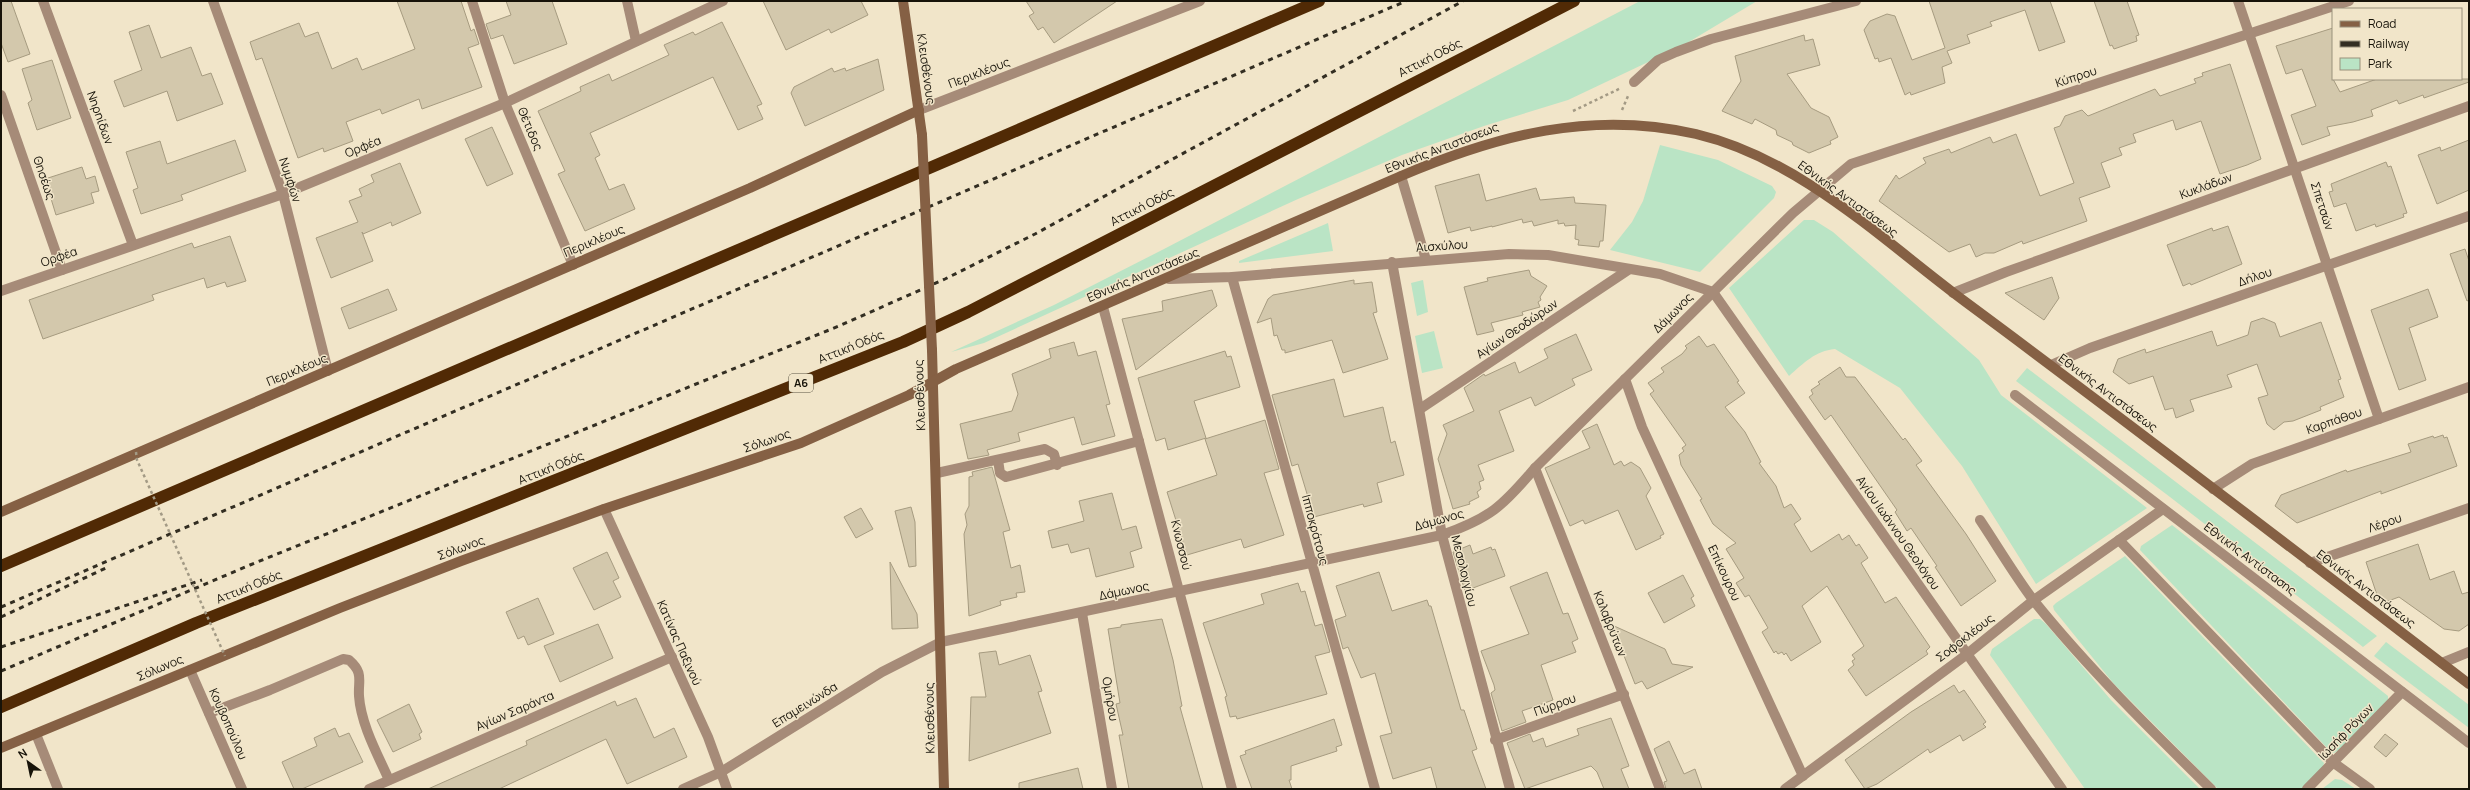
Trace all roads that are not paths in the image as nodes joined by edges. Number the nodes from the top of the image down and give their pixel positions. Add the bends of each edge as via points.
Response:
1 (43, 1) edge
2 (213, 1) edge
3 (472, 1) edge
4 (626, 1) edge
5 (723, 1) edge
6 (903, 1) edge
7 (1320, 1) edge
8 (1574, 1) edge
9 (2238, 1) edge
10 (2349, 1) edge
11 (1194, 2) edge
12 (1852, 2) edge
13 (2250, 34) junction
14 (636, 41) junction
15 (1634, 82) road end
16 (1, 95) edge
17 (506, 103) junction
18 (2469, 106) edge
19 (919, 110) junction
20 (2295, 168) junction
21 (1401, 176) junction
22 (1818, 191) junction
23 (283, 194) junction
24 (2469, 216) edge
25 (133, 245) junction
26 (1426, 260) junction
27 (1392, 262) junction
28 (573, 265) junction
29 (2328, 266) junction
30 (62, 270) junction
31 (1628, 270) junction
32 (1232, 277) junction
33 (1169, 279) junction
34 (1, 291) edge
35 (1713, 292) junction
36 (1953, 293) junction
37 (1103, 307) junction
38 (2051, 365) junction
39 (328, 372) junction
40 (1625, 380) junction
41 (933, 382) junction
42 (2469, 387) edge
43 (2015, 395) dead end
44 (1420, 409) junction
45 (2379, 419) junction
46 (1139, 441) junction
47 (998, 460) junction
48 (1057, 465) junction
49 (1535, 468) junction
50 (937, 473) junction
51 (2213, 489) junction
52 (2469, 508) edge
53 (2, 509) edge
54 (604, 509) junction
55 (2163, 509) junction
56 (1980, 520) dead end
57 (1442, 535) junction
58 (2119, 540) junction
59 (1310, 563) junction
60 (2310, 563) junction
61 (1, 566) edge
62 (1179, 593) junction
63 (2034, 600) junction
64 (1082, 613) junction
65 (941, 642) junction
66 (2469, 652) edge
67 (1966, 655) junction
68 (672, 658) junction
69 (2442, 663) junction
70 (190, 670) junction
71 (2469, 684) edge
72 (2402, 692) junction
73 (1624, 694) junction
74 (1, 707) edge
75 (209, 713) junction
76 (36, 734) junction
77 (1495, 740) junction
78 (2469, 743) edge
79 (1, 748) edge
80 (2334, 763) junction
81 (721, 772) junction
82 (1803, 776) junction
83 (390, 780) junction
84 (2058, 787) edge
85 (58, 789) edge
86 (242, 789) edge
87 (369, 789) edge
88 (683, 789) edge
89 (726, 789) edge
90 (944, 789) edge
91 (1112, 789) edge
92 (1232, 789) edge
93 (1375, 789) edge
94 (1510, 789) edge
95 (1660, 789) edge
96 (1785, 789) edge
97 (2211, 789) edge
98 (2308, 789) edge
99 (2370, 789) edge

1 - 25 street, Νηρηίδων
2 - 23 street, Νυμφών
3 - 17 street, Θέτιδος
4 - 14 street
5 - 14 street, Ορφέα
6 - 19 street, Κλεισθένους
7 - 61 highway
8 - 74 highway, Αττική Οδός / Α6 via 968,312 917,335 566,478 196,623
9 - 13 street, Σπετσών
10 - 13 street, Κύπρου
11 - 19 street, Περικλέους
12 - 15 street via 1711,39 1658,60
13 - 20 street, Σπετσών
13 - 22 street, Κύπρου via 1851,164
14 - 17 street, Ορφέα
16 - 30 street, Θησέως
17 - 23 street, Ορφέα
17 - 28 street, Θέτιδος
18 - 20 street, Κυκλάδων
19 - 28 street, Περικλέους via 750,188
19 - 41 street, Κλεισθένους, bridge
20 - 29 street, Σπετσών
20 - 36 street, Κυκλάδων
21 - 22 street, Εθνικής Αντιστάσεως via 1476,146 1527,132 1616,125 1693,134 1745,149 1772,162
21 - 26 street
21 - 33 street, Εθνικής Αντιστάσεως
22 - 35 street, Δάμωνος
22 - 36 street, Εθνικής Αντιστάσεως
23 - 25 street, Ορφέα
23 - 39 street, Νυμφών
24 - 29 street, Δήλου
25 - 30 street, Ορφέα
26 - 27 street, Αισχύλου
26 - 31 street, Αισχύλου via 1509,254 1548,255
27 - 32 street, Αισχύλου
27 - 44 street, Μεσολογγίου
28 - 39 street, Περικλέους
29 - 38 street, Δήλου via 2090,348
29 - 45 street, Σπετσών
30 - 34 street, Ορφέα
31 - 35 street, Αισχύλου via 1660,274
31 - 44 street, Αγίων Θεοδώρων
32 - 33 street, Αισχύλου
32 - 59 street, Ιπποκράτους
33 - 37 street, Εθνικής Αντιστάσεως
35 - 40 street, Δάμωνος
35 - 67 street, Αγίου Ιωάννου Θεολόγου
36 - 38 street, Εθνικής Αντιστάσεως
37 - 41 street, Εθνικής Αντιστάσεως via 956,369
37 - 46 street, Κνωσσού
38 - 51 street, Εθνικής Αντιστάσεως
39 - 53 street, Περικλέους
40 - 49 street, Δάμωνος
40 - 82 street, Επίκουρου via 1642,427
41 - 50 street, Κλεισθένους
41 - 54 street, Σόλωνος via 801,443
42 - 45 street, Καρπάθου
43 - 55 street, Εθνικής Αντίστασης
44 - 57 street, Μεσολογγίου
45 - 51 street, Καρπάθου via 2252,464
46 - 48 street
46 - 62 street, Κνωσσού
47 - 48 street via 1045,449 1054,454
47 - 48 street via 1000,473 1006,477
47 - 50 street
49 - 57 street, Δάμωνος via 1514,493 1493,512 1476,522
49 - 73 street, Καλαβρύτων
50 - 65 street, Κλεισθένους
51 - 60 street, Εθνικής Αντιστάσεως
52 - 60 street, Λέρου
54 - 68 street, Κατίνας Παξινού
54 - 70 street, Σόλωνος via 461,561
55 - 58 street, Σοφοκλέους
55 - 72 street, Εθνικής Αντίστασης
56 - 63 street
57 - 59 street, Δάμωνος
57 - 77 street, Μεσολογγίου
58 - 63 street, Σοφοκλέους
58 - 80 street
59 - 62 street, Δάμωνος
59 - 93 street, Ιπποκράτους
60 - 69 street, Εθνικής Αντιστάσεως
62 - 64 street, Δάμωνος
62 - 92 street, Κνωσσού
63 - 67 street, Σοφοκλέους
63 - 97 street via 2122,700
64 - 65 street, Δάμωνος
64 - 91 street, Ομήρου
65 - 81 street, Επαμεινώνδα via 882,672
65 - 90 street, Κλεισθένους
66 - 69 street
67 - 82 street, Σοφοκλέους
67 - 84 street, Αγίου Ιωάννου Θεολόγου
68 - 81 street, Κατίνας Παξινού
68 - 83 street, Αγίων Σαράντα
69 - 71 street, Εθνικής Αντιστάσεως
70 - 75 street, Κουβοπούλου
70 - 76 street, Σόλωνος
72 - 78 street, Εθνικής Αντίστασης
72 - 80 street, Ιωσήφ Ρόγων
73 - 77 street, Πύρρου
73 - 95 street, Καλαβρύτων
75 - 83 street via 343,659 349,660 360,676 359,696 363,713
75 - 86 street, Κουβοπούλου
76 - 79 street, Σόλωνος
76 - 85 street
77 - 94 street, Μεσολογγίου
80 - 98 street, Ιωσήφ Ρόγων
80 - 99 street
81 - 88 street, Επαμεινώνδα
81 - 89 street, Κατίνας Παξινού
82 - 96 street, Σοφοκλέους
83 - 87 street, Αγίων Σαράντα

